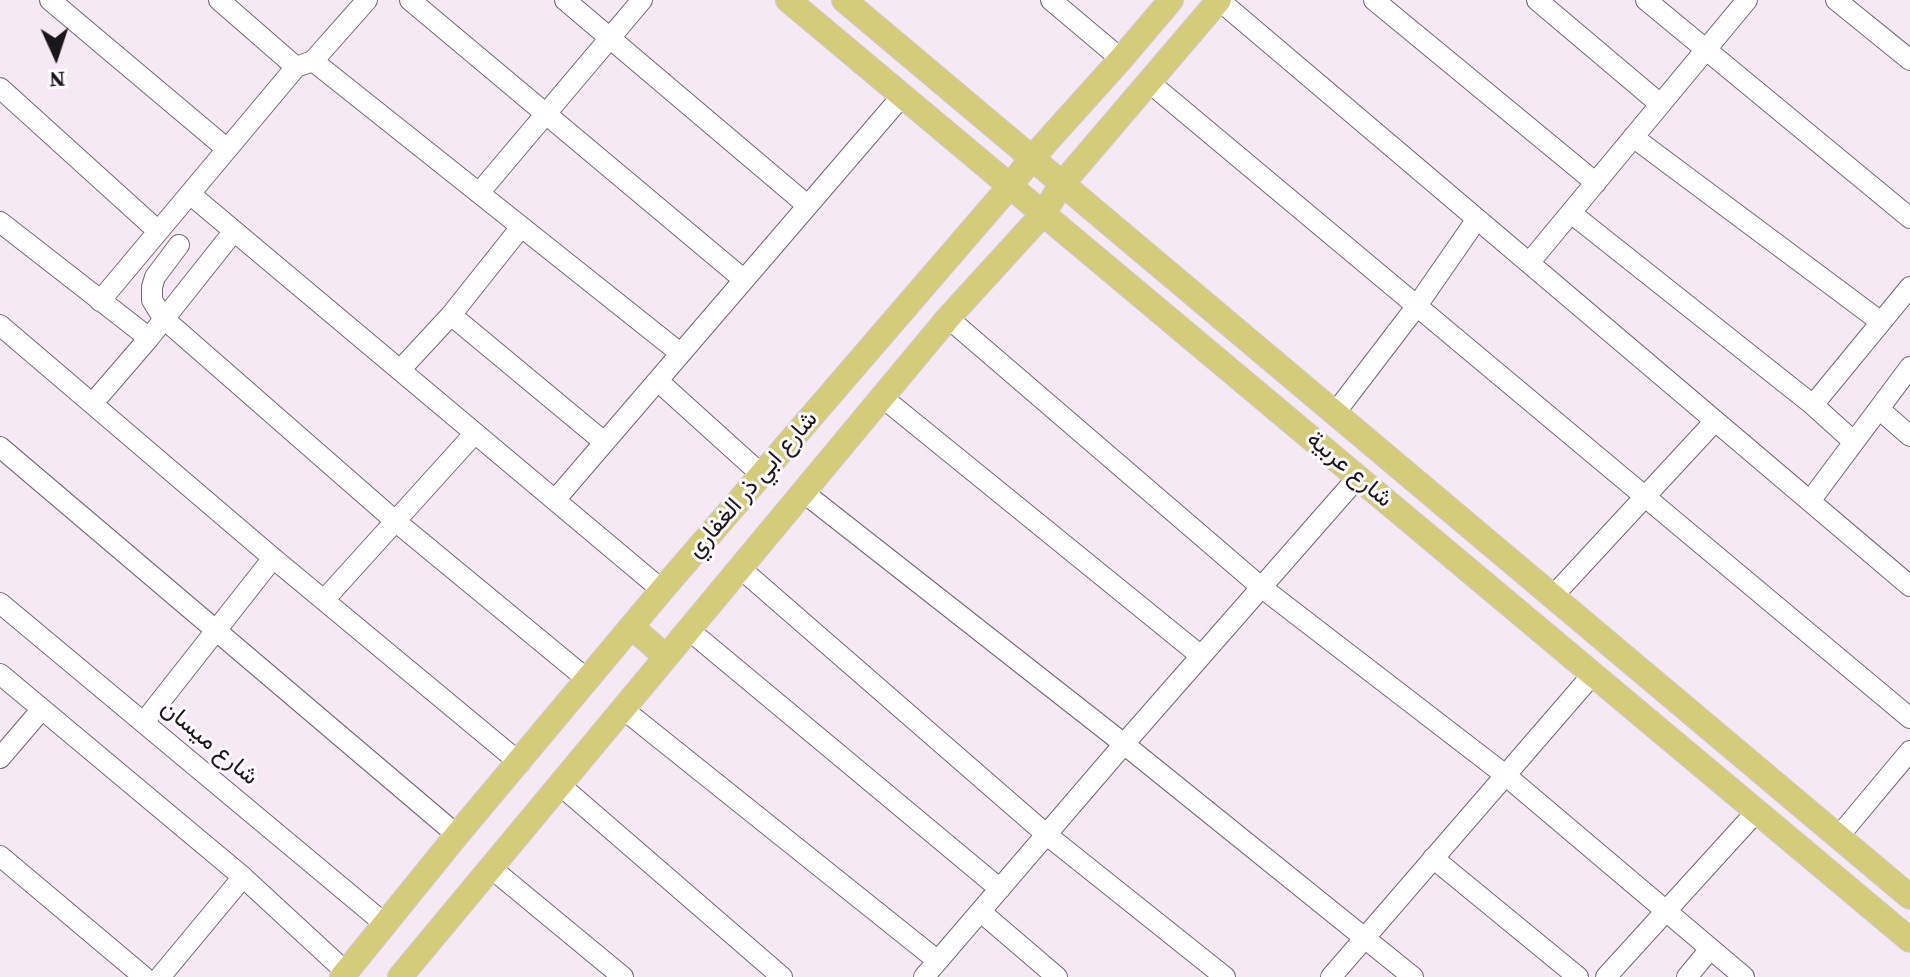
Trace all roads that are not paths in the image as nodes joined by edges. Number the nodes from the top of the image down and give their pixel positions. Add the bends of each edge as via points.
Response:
1 (50, 0) edge
2 (219, 0) edge
3 (367, 0) edge
4 (410, 0) edge
5 (565, 0) edge
6 (642, 0) edge
7 (788, 0) edge
8 (844, 0) edge
9 (1051, 0) edge
10 (1171, 0) edge
11 (1219, 0) edge
12 (1374, 0) edge
13 (1537, 0) edge
14 (1646, 0) edge
15 (1747, 0) edge
16 (1836, 0) edge
17 (609, 37) junction
18 (1706, 50) junction
19 (1121, 59) junction
20 (1910, 60) edge
21 (305, 64) junction
22 (1150, 83) junction
23 (0, 88) edge
24 (902, 96) junction
25 (1660, 104) junction
26 (546, 113) junction
27 (1633, 137) junction
28 (227, 149) junction
29 (1032, 158) junction
30 (1596, 183) junction
31 (1062, 184) junction
32 (1010, 186) junction
33 (479, 193) junction
34 (190, 194) junction
35 (807, 205) junction
36 (1571, 213) junction
37 (1043, 214) junction
38 (1910, 218) edge
39 (1477, 219) junction
40 (0, 222) edge
41 (521, 227) junction
42 (158, 231) junction
43 (234, 231) junction
44 (179, 245) dead end
45 (1529, 263) junction
46 (743, 279) junction
47 (1909, 291) edge
48 (100, 301) junction
49 (1416, 307) junction
50 (451, 315) junction
51 (163, 318) junction
52 (948, 318) junction
53 (1881, 322) junction
54 (0, 325) edge
55 (149, 338) junction
56 (680, 353) junction
57 (1910, 367) edge
58 (400, 370) junction
59 (658, 381) junction
60 (882, 397) junction
61 (93, 403) junction
62 (1813, 405) junction
63 (1879, 409) junction
64 (1335, 413) junction
65 (1715, 421) junction
66 (475, 433) junction
67 (1910, 436) edge
68 (604, 442) junction
69 (1854, 442) junction
70 (0, 447) edge
71 (762, 475) junction
72 (1358, 477) junction
73 (803, 492) junction
74 (1644, 496) junction
75 (555, 500) junction
76 (1810, 501) junction
77 (394, 520) junction
78 (273, 558) junction
79 (740, 568) junction
80 (1910, 586) edge
81 (1261, 587) junction
82 (662, 590) junction
83 (1553, 596) junction
84 (325, 599) junction
85 (0, 603) edge
86 (632, 627) junction
87 (215, 630) junction
88 (689, 630) junction
89 (1201, 656) junction
90 (666, 657) junction
91 (0, 674) edge
92 (1593, 674) junction
93 (588, 680) junction
94 (42, 709) junction
95 (623, 709) junction
96 (1910, 718) edge
97 (144, 722) junction
98 (1124, 744) junction
99 (1910, 751) edge
100 (0, 758) edge
101 (520, 763) junction
102 (1504, 774) junction
103 (560, 785) junction
104 (1757, 811) junction
105 (457, 835) junction
106 (1047, 835) junction
107 (1839, 836) junction
108 (0, 856) edge
109 (1433, 858) junction
110 (491, 868) junction
111 (243, 877) junction
112 (1000, 889) junction
113 (1910, 897) edge
114 (1664, 911) junction
115 (981, 912) junction
116 (385, 924) junction
117 (1365, 938) junction
118 (1910, 940) edge
119 (1710, 949) junction
120 (938, 961) junction
121 (410, 974) edge
122 (344, 975) edge
123 (144, 977) edge
124 (160, 977) edge
125 (623, 977) edge
126 (782, 977) edge
127 (924, 977) edge
128 (1057, 977) edge
129 (1225, 977) edge
130 (1331, 977) edge
131 (1413, 977) edge
132 (1578, 977) edge
133 (1606, 977) edge
134 (1687, 977) edge
135 (1744, 977) edge

1 - 28 street
2 - 21 street
3 - 21 street
4 - 26 street
5 - 17 street
6 - 17 street
7 - 24 main road, شارع عربية
8 - 29 main road, شارع عربية
9 - 19 street
10 - 19 main road, شارع ابي ذر الغفاري
11 - 22 main road, شارع ابي ذر الغفاري
11 - 39 street
12 - 30 street
13 - 25 street
14 - 18 street
15 - 18 street
16 - 20 street
17 - 26 street
17 - 35 street
18 - 25 street
18 - 38 street
19 - 29 main road, شارع ابي ذر الغفاري
21 - 28 street
21 - 33 street
22 - 31 main road, شارع ابي ذر الغفاري
22 - 49 street
23 - 42 street
24 - 32 main road, شارع عربية
24 - 35 street
25 - 27 street
26 - 33 street
26 - 46 street
27 - 30 street
27 - 53 street
28 - 34 street
29 - 31 main road, شارع عربية
29 - 32 main road, شارع ابي ذر الغفاري
30 - 36 street
31 - 37 main road, شارع ابي ذر الغفاري
31 - 64 main road, شارع عربية
32 - 37 main road, شارع عربية
32 - 71 main road, شارع ابي ذر الغفاري
33 - 41 street
34 - 42 street
34 - 43 street
35 - 46 street
36 - 45 street
36 - 62 street
37 - 52 main road, شارع ابي ذر الغفاري
37 - 72 main road, شارع عربية
39 - 45 street
39 - 49 street
40 - 48 street
41 - 50 street
41 - 56 street
42 - 48 street
43 - 51 street
43 - 58 street
44 - 51 street via 152,287 152,300
45 - 65 street
46 - 56 street
47 - 53 street
48 - 55 street
49 - 64 street
49 - 74 street
50 - 58 street
50 - 68 street
51 - 55 street
51 - 77 street
52 - 60 main road, شارع ابي ذر الغفاري
52 - 81 street
53 - 62 street
54 - 61 street
55 - 61 street
56 - 59 street
57 - 63 street
58 - 66 street
59 - 68 street
59 - 71 street
60 - 73 main road, شارع ابي ذر الغفاري
60 - 89 street
61 - 78 street
62 - 69 street
63 - 67 street
63 - 69 street
64 - 83 main road, شارع عربية
65 - 74 street
65 - 76 street
66 - 75 street
66 - 77 street
68 - 75 street
69 - 76 street
70 - 87 street
71 - 82 main road, شارع ابي ذر الغفاري
72 - 81 street
72 - 92 main road, شارع عربية
73 - 79 main road, شارع ابي ذر الغفاري
73 - 98 street
74 - 83 street
74 - 96 street
75 - 82 street
76 - 80 street
77 - 84 street
77 - 93 street
78 - 84 street
78 - 87 street
79 - 88 main road, شارع ابي ذر الغفاري
79 - 106 street
81 - 89 street
81 - 102 street
82 - 86 main road, شارع ابي ذر الغفاري
83 - 107 main road, شارع عربية
84 - 101 street
85 - 97 street, شارع ميسان
86 - 90 main road
86 - 93 main road, شارع ابي ذر الغفاري
87 - 97 street
87 - 105 street
88 - 90 main road, شارع ابي ذر الغفاري
88 - 112 street
89 - 98 street
90 - 95 main road, شارع ابي ذر الغفاري
91 - 94 street
92 - 102 street
92 - 104 main road, شارع عربية
93 - 101 main road, شارع ابي ذر الغفاري
94 - 100 street
94 - 111 street
95 - 103 main road, شارع ابي ذر الغفاري
95 - 120 street
97 - 116 street, شارع ميسان
98 - 106 street
98 - 117 street
99 - 107 street
101 - 105 main road, شارع ابي ذر الغفاري
102 - 109 street
102 - 114 street
103 - 110 main road, شارع ابي ذر الغفاري
103 - 126 street
104 - 114 street
104 - 118 main road, شارع عربية
105 - 116 main road, شارع ابي ذر الغفاري
106 - 112 street
106 - 129 street
107 - 113 main road, شارع عربية
108 - 123 street
109 - 117 street
109 - 132 street
110 - 121 main road, شارع ابي ذر الغفاري
110 - 125 street
111 - 122 street
111 - 124 street
112 - 115 street
114 - 119 street
114 - 133 street
115 - 120 street
115 - 128 street
116 - 122 main road, شارع ابي ذر الغفاري
117 - 130 street
117 - 131 street
119 - 134 street
119 - 135 street
120 - 127 street

